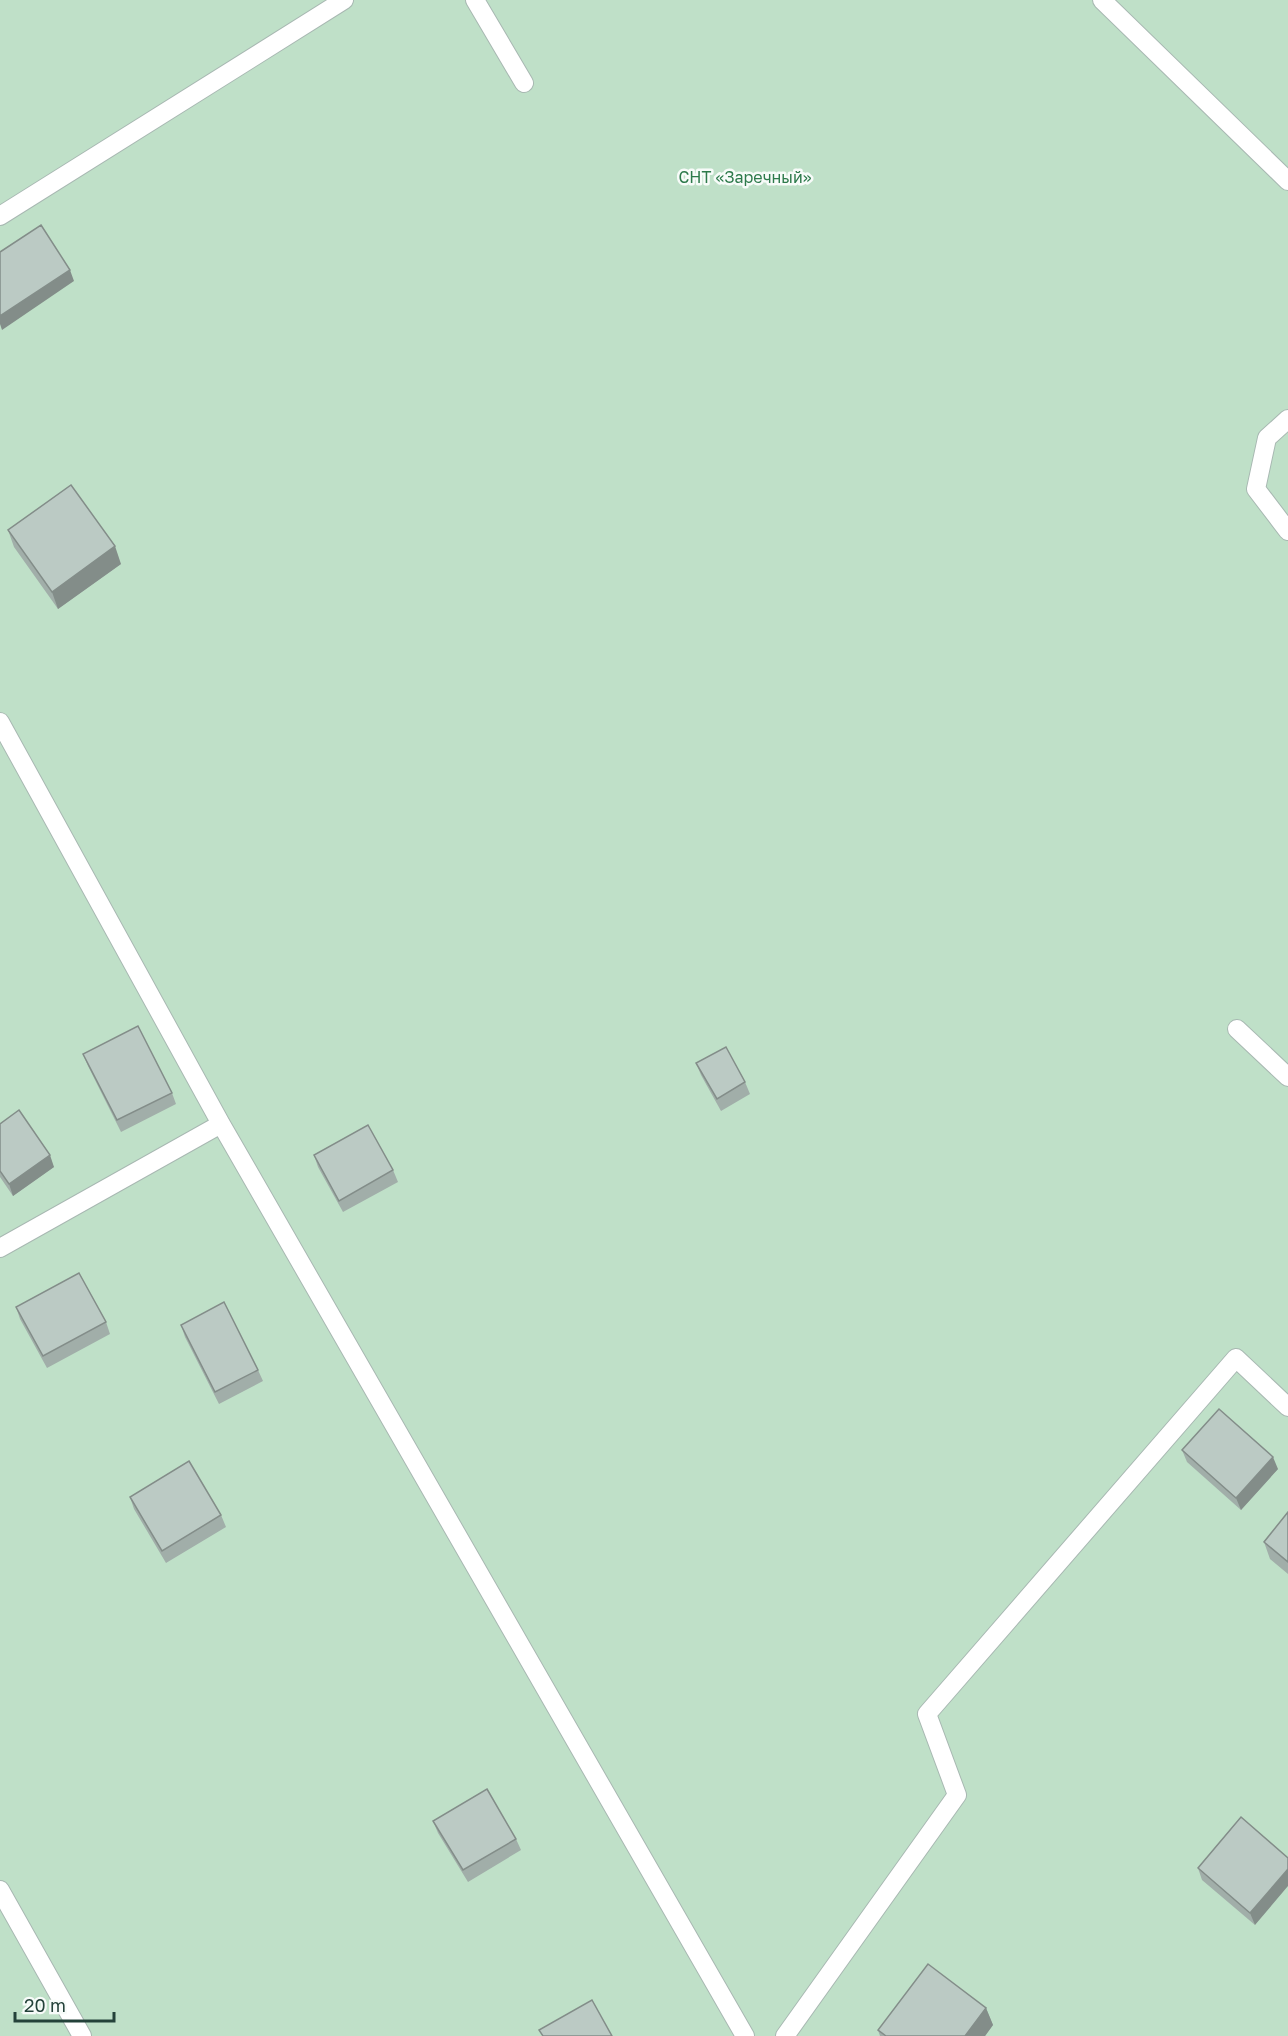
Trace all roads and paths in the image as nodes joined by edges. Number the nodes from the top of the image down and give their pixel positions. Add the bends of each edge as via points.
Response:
1 (344, 0) edge
2 (475, 0) edge
3 (1102, 0) edge
4 (524, 83) dead end
5 (1288, 181) edge
6 (0, 216) edge
7 (1288, 419) edge
8 (1288, 531) edge
9 (0, 722) edge
10 (1237, 1029) dead end
11 (1288, 1077) edge
12 (221, 1124) junction
13 (0, 1248) edge
14 (1288, 1407) edge
15 (0, 1890) edge
16 (82, 2036) edge
17 (745, 2036) edge
18 (785, 2036) edge

1 - 6 lane
2 - 4 lane
3 - 5 lane
7 - 8 lane via 1267,438 1256,489
9 - 12 lane
10 - 11 lane
12 - 13 lane
12 - 17 lane
14 - 18 lane via 1236,1358 927,1714 957,1795
15 - 16 lane

